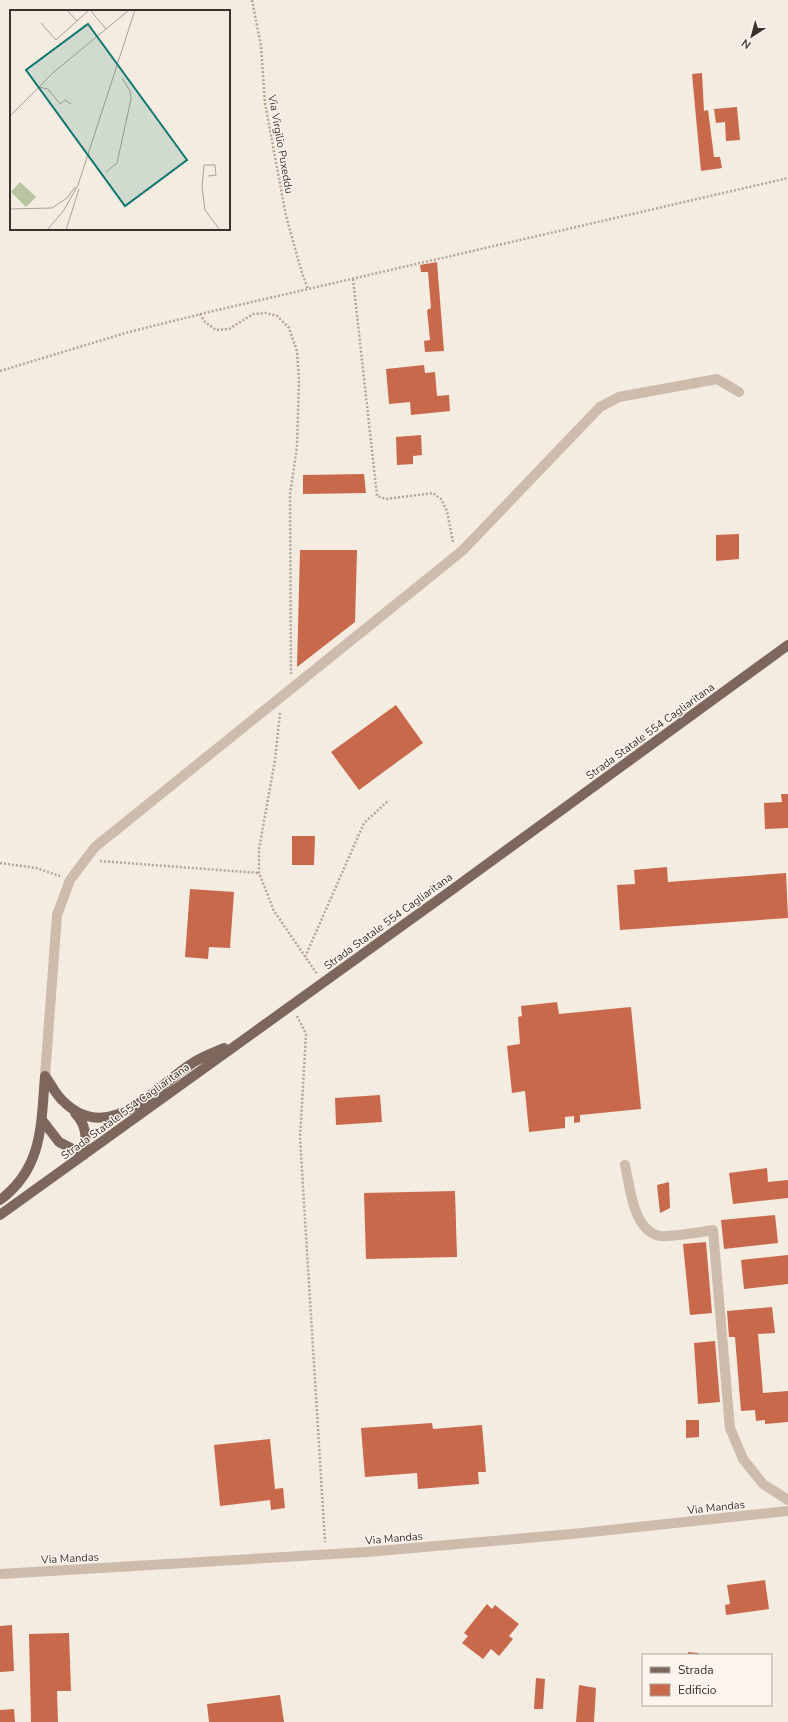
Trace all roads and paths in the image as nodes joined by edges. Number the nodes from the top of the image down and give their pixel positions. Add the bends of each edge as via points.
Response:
1 (252, 0) edge
2 (788, 178) edge
3 (353, 279) junction
4 (308, 289) junction
5 (200, 314) junction
6 (0, 371) edge
7 (739, 392) dead end
8 (455, 556) junction
9 (788, 645) edge
10 (291, 689) junction
11 (282, 696) junction
12 (388, 800) dead end
13 (85, 861) junction
14 (0, 863) edge
15 (259, 873) junction
16 (70, 880) junction
17 (305, 957) junction
18 (322, 983) junction
19 (292, 1005) junction
20 (244, 1039) junction
21 (45, 1076) junction
22 (73, 1110) junction
23 (42, 1120) junction
24 (84, 1156) junction
25 (625, 1165) dead end
26 (0, 1200) edge
27 (0, 1215) edge
28 (788, 1500) edge
29 (788, 1511) edge
30 (325, 1555) junction
31 (0, 1574) edge

1 - 4 path, Via Virgilio Puxeddu via 261,46 265,103 285,209
2 - 3 path
3 - 4 path
3 - 8 path via 377,496 386,499 433,493 441,499 447,511
4 - 5 path
5 - 6 path via 129,332
5 - 10 path via 205,322 216,330 229,329 253,314 266,313 277,316 289,328 297,351 297,447 290,494
7 - 8 street via 717,379 619,398 600,407
8 - 10 street
9 - 18 main road, Strada Statale 554 Cagliaritana
10 - 11 street
11 - 13 street via 96,847
11 - 15 path via 275,760 259,849
12 - 17 path via 364,823
13 - 15 path via 129,862
13 - 16 street
14 - 16 path via 36,868
15 - 17 path via 274,910
16 - 21 street via 57,916
17 - 18 path
18 - 19 main road, Strada Statale 554 Cagliaritana
19 - 20 main road, Strada Statale 554 Cagliaritana
19 - 30 path via 306,1034 300,1138
20 - 22 main road via 192,1063 125,1112 108,1118 90,1118
20 - 24 main road, Strada Statale 554 Cagliaritana
21 - 22 main road via 62,1101
21 - 23 main road
22 - 24 main road via 82,1120 85,1129
23 - 24 main road via 59,1142
23 - 26 main road via 34,1158 24,1176 8,1195
24 - 27 main road, Strada Statale 554 Cagliaritana
25 - 28 street via 637,1217 649,1231 661,1236 713,1230 730,1428 743,1459 763,1484
29 - 30 street, Via Mandas via 572,1534
30 - 31 street, Via Mandas

